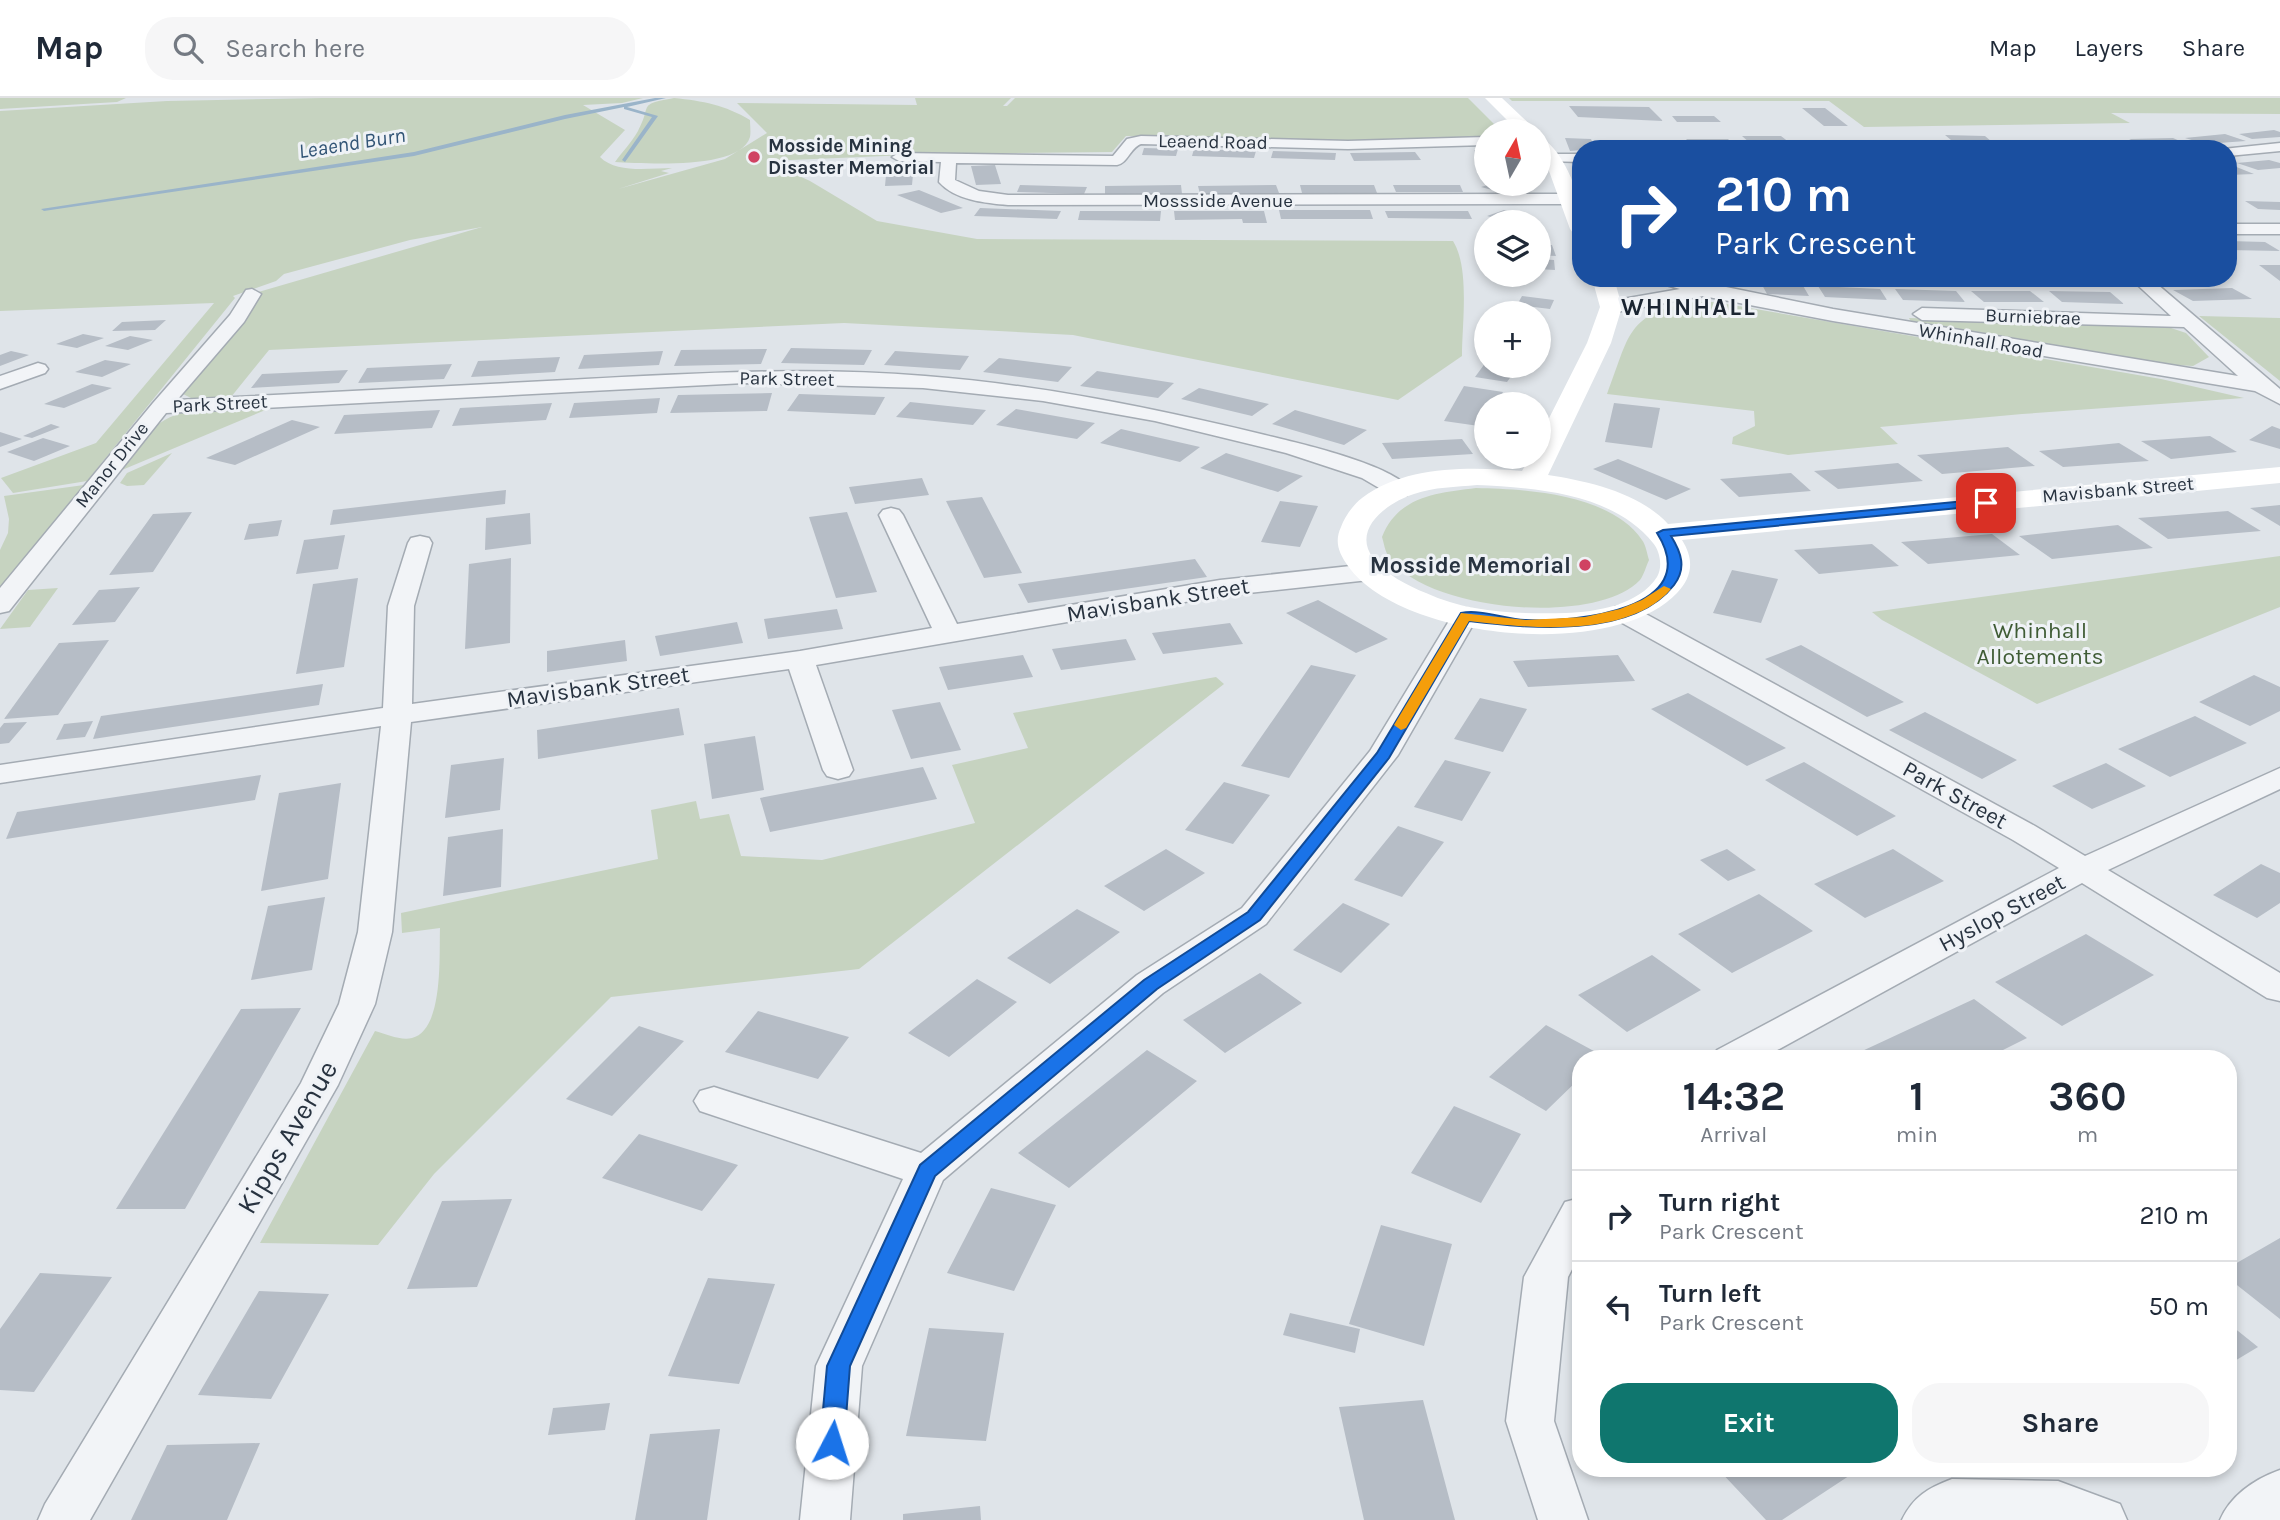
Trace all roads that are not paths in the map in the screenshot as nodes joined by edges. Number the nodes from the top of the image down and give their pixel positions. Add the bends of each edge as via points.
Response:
1 (1493, 98) edge
2 (1515, 119) edge
3 (1474, 141) edge
4 (2280, 147) edge
5 (2237, 151) edge
6 (1551, 157) edge
7 (899, 158) dead end
8 (949, 158) junction
9 (1572, 158) edge
10 (1553, 159) junction
11 (1567, 199) junction
12 (1572, 211) edge
13 (2237, 229) edge
14 (2280, 229) edge
15 (1692, 287) edge
16 (2149, 287) edge
17 (1607, 290) edge
18 (1702, 290) junction
19 (252, 295) dead end
20 (1833, 315) junction
21 (2190, 322) junction
22 (38, 369) dead end
23 (0, 383) edge
24 (2261, 386) junction
25 (2280, 398) edge
26 (160, 407) junction
27 (2280, 475) edge
28 (1532, 480) junction
29 (1399, 490) junction
30 (891, 515) dead end
31 (1663, 533) junction
32 (420, 543) dead end
33 (1369, 572) junction
34 (0, 605) edge
35 (1624, 612) junction
36 (1465, 616) junction
37 (948, 633) junction
38 (800, 659) junction
39 (397, 715) junction
40 (838, 770) dead end
41 (0, 774) edge
42 (2280, 777) edge
43 (2083, 869) junction
44 (2280, 989) edge
45 (1747, 1050) edge
46 (713, 1101) dead end
47 (927, 1171) junction
48 (1572, 1229) edge
49 (2280, 1492) edge
50 (63, 1520) edge
51 (825, 1520) edge
52 (1563, 1520) edge
53 (1927, 1520) edge
54 (2102, 1520) edge
55 (2245, 1520) edge

1 - 2 street
3 - 8 street, Leaend Road via 1348,145 1141,140 1132,142 1117,161
4 - 5 street
6 - 10 street
7 - 8 street
8 - 11 street, Mossside Avenue via 947,182 954,188 982,198 1008,200
9 - 10 street
10 - 11 street
11 - 12 street
13 - 14 street
15 - 18 street, Whinhall Road
16 - 21 street
17 - 18 street, Whinhall Road
17 - 28 street via 1583,380
18 - 20 street, Whinhall Road
19 - 26 street, Manor Drive
20 - 21 street, Burniebrae
20 - 24 street, Whinhall Road
21 - 24 street
22 - 23 street
24 - 25 street
26 - 29 street, Park Street via 745,377 923,383 1042,395 1155,415 1293,448 1370,473
26 - 34 street, Manor Drive
27 - 31 street, Mavisbank Street
28 - 29 street via 1451,478
28 - 31 street via 1619,503
29 - 33 street via 1372,503 1355,521 1351,541
30 - 37 street
31 - 35 street via 1674,550 1673,579 1646,603
32 - 39 street via 401,606
33 - 36 street via 1393,590
33 - 37 street, Mavisbank Street via 1220,588
35 - 36 street via 1585,621 1526,624
35 - 43 street, Park Street
36 - 47 street via 1384,755 1254,916 1150,984
37 - 38 street, Mavisbank Street
38 - 39 street, Mavisbank Street
38 - 40 street
39 - 41 street, Mavisbank Street
39 - 50 street, Kipps Avenue via 376,932 357,1004 319,1085
42 - 43 street, Hyslop Street
43 - 44 street, Park Street
43 - 45 street, Hyslop Street
46 - 47 street
47 - 51 street via 839,1366
48 - 52 street via 1546,1277 1530,1421
49 - 55 street
53 - 54 street via 1952,1502 2058,1504

